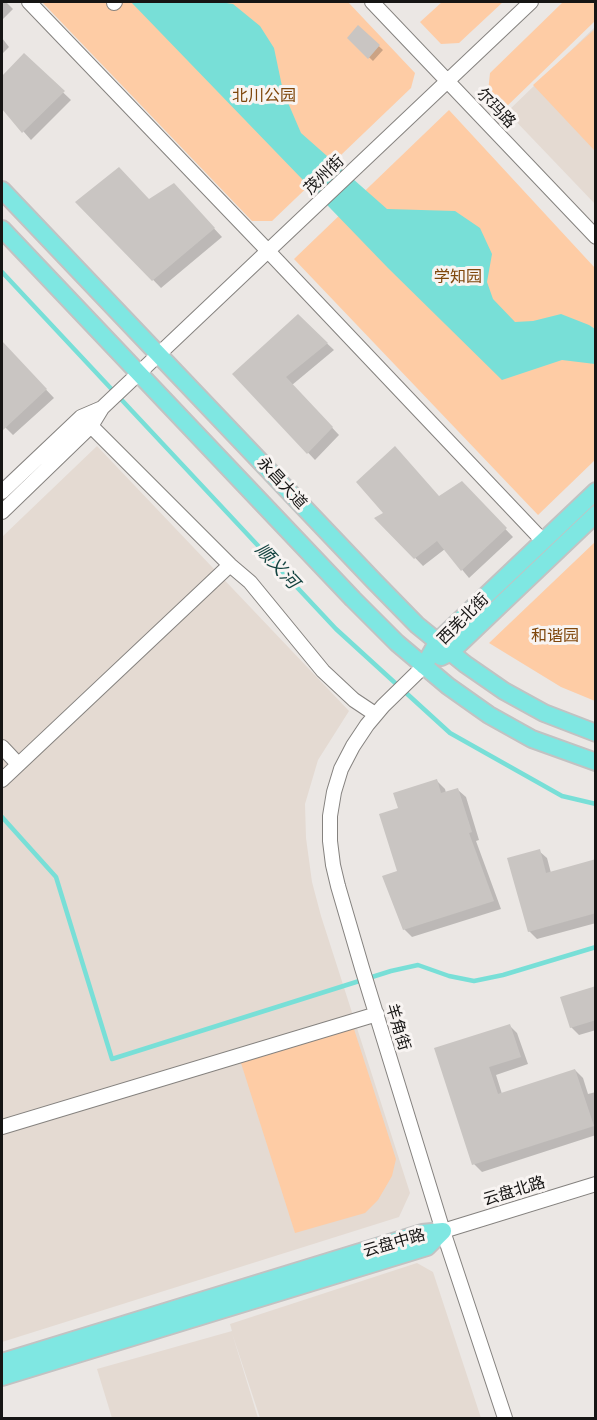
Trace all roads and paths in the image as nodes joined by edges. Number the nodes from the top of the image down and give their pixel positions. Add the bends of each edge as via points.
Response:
1 (29, 2) edge
2 (372, 2) edge
3 (531, 2) edge
4 (448, 81) junction
5 (2, 190) edge
6 (2, 229) edge
7 (596, 237) edge
8 (268, 251) junction
9 (160, 355) junction
10 (140, 374) junction
11 (102, 408) junction
12 (91, 426) junction
13 (596, 491) edge
14 (2, 492) edge
15 (2, 512) edge
16 (596, 514) edge
17 (543, 541) junction
18 (230, 565) junction
19 (444, 647) junction
20 (424, 666) junction
21 (379, 710) junction
22 (596, 733) edge
23 (2, 747) edge
24 (596, 762) edge
25 (18, 764) junction
26 (2, 780) edge
27 (377, 1014) junction
28 (2, 1127) edge
29 (596, 1184) edge
30 (443, 1231) junction
31 (2, 1362) edge
32 (2, 1377) edge
33 (505, 1419) edge

1 - 8 street
2 - 4 street, 尔玛路
3 - 4 street, 茂州街
4 - 7 street, 尔玛路
4 - 8 street, 茂州街
5 - 9 main road, 永昌大道
6 - 10 main road, 永昌大道
8 - 9 street, 茂州街
8 - 17 street
9 - 10 street, 茂州街
9 - 19 main road, 永昌大道 via 374,581
10 - 11 street, 茂州街
10 - 20 main road, 永昌大道 via 353,599
11 - 12 street
11 - 14 street via 81,417
12 - 15 street
12 - 18 street
13 - 17 main road, 西羌北街
16 - 19 main road, 西羌北街
17 - 19 main road, 西羌北街
18 - 21 street via 250,582 323,671 354,700
18 - 25 street
19 - 20 main road, 西羌北街
19 - 22 main road, 永昌大道 via 504,691 544,713
20 - 21 street, 羊角街
20 - 24 main road, 永昌大道 via 489,715 532,738
21 - 27 street, 羊角街 via 352,746 341,769 330,816 333,865
23 - 25 street
25 - 26 street
27 - 28 street
27 - 30 street, 羊角街
29 - 30 street, 云盘北路
30 - 31 main road, 云盘中路 via 422,1233
30 - 32 main road, 云盘中路 via 427,1247
30 - 33 street, 羊角街

